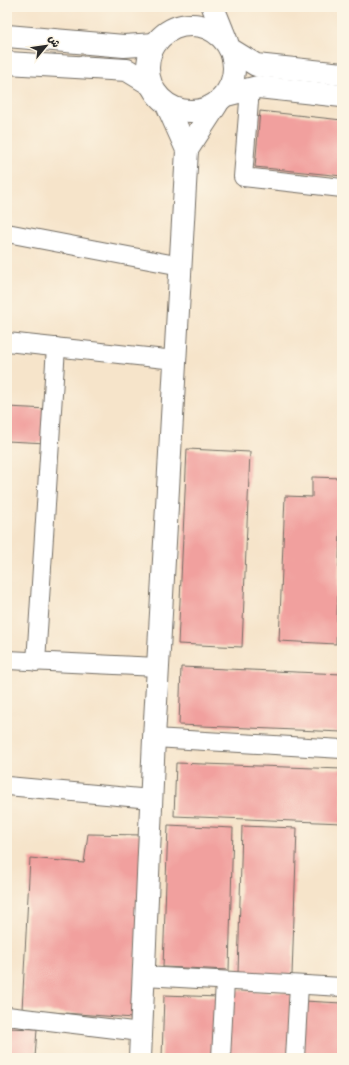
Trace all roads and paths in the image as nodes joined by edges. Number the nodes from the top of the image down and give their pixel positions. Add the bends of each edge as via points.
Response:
1 (213, 7) edge
2 (180, 17) edge
3 (7, 36) edge
4 (155, 44) junction
5 (229, 46) junction
6 (7, 63) edge
7 (342, 74) edge
8 (150, 84) junction
9 (250, 89) junction
10 (342, 96) edge
11 (221, 99) junction
12 (167, 105) junction
13 (187, 150) junction
14 (342, 188) edge
15 (7, 233) edge
16 (181, 266) junction
17 (7, 342) edge
18 (56, 347) junction
19 (175, 360) junction
20 (7, 660) edge
21 (36, 662) junction
22 (158, 667) junction
23 (154, 738) junction
24 (342, 748) edge
25 (7, 786) edge
26 (152, 799) junction
27 (144, 976) junction
28 (225, 981) junction
29 (299, 985) junction
30 (342, 987) edge
31 (7, 1016) edge
32 (141, 1032) junction
33 (140, 1058) edge
34 (221, 1058) edge
35 (295, 1058) edge

1 - 5 street
2 - 4 street
2 - 5 street via 191,24 205,26 218,33
3 - 4 street via 124,46
4 - 8 street via 149,56 147,70
5 - 7 street via 256,66
5 - 11 street via 235,72 232,84
6 - 8 street via 127,70
8 - 12 street
9 - 10 street via 258,87
9 - 11 street
9 - 14 street via 243,177
11 - 12 street via 205,109 192,112
11 - 13 street
12 - 13 street
13 - 16 street
15 - 16 street
16 - 19 street
17 - 18 street
18 - 19 street
18 - 21 street
19 - 22 street
20 - 21 street
21 - 22 street
22 - 23 street
23 - 24 street
23 - 26 street
25 - 26 street
26 - 27 street
27 - 28 street
27 - 32 street
28 - 29 street
28 - 34 street
29 - 30 street
29 - 35 street
31 - 32 street
32 - 33 street

